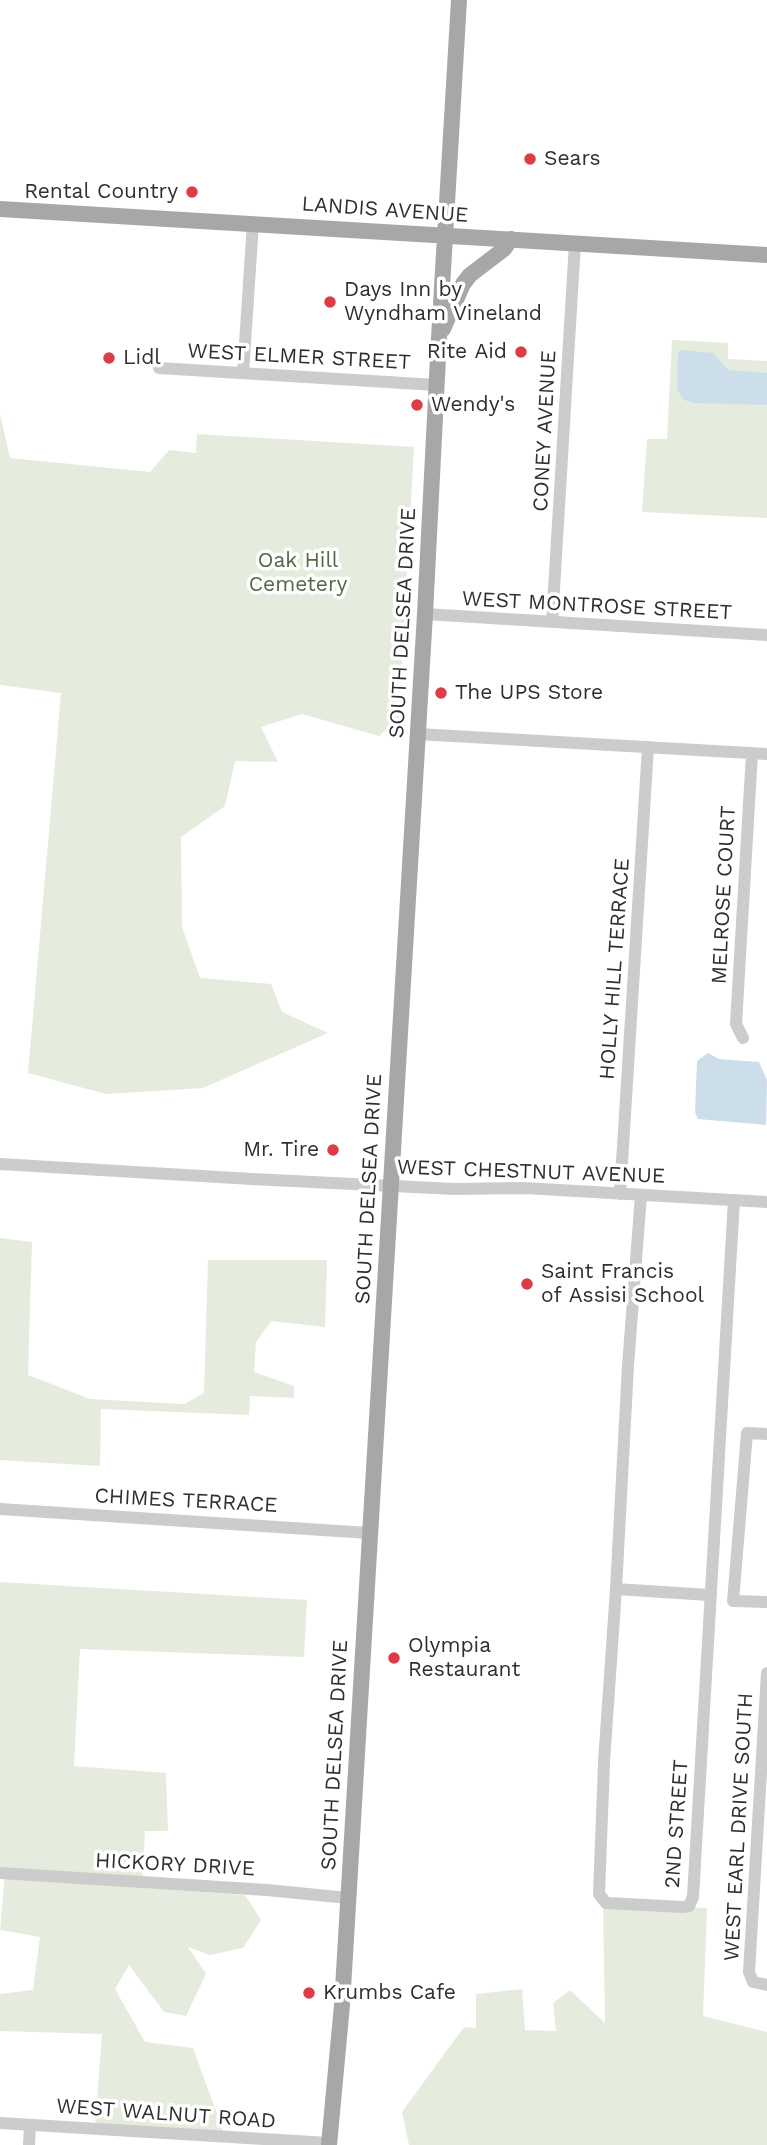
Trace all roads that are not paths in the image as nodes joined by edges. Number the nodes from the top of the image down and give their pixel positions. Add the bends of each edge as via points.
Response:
1 (459, 0) edge
2 (0, 209) edge
3 (253, 223) junction
4 (445, 235) junction
5 (511, 239) junction
6 (575, 243) junction
7 (767, 255) edge
8 (439, 338) junction
9 (159, 368) dead end
10 (243, 373) junction
11 (436, 385) junction
12 (425, 614) junction
13 (552, 622) junction
14 (767, 635) edge
15 (418, 734) junction
16 (648, 747) junction
17 (752, 752) junction
18 (767, 754) edge
19 (743, 1038) dead end
20 (0, 1164) edge
21 (390, 1186) junction
22 (620, 1194) junction
23 (641, 1195) junction
24 (734, 1200) junction
25 (767, 1202) edge
26 (767, 1434) edge
27 (0, 1509) edge
28 (369, 1533) junction
29 (617, 1589) junction
30 (709, 1594) junction
31 (767, 1602) edge
32 (767, 1673) edge
33 (0, 1873) edge
34 (348, 1898) junction
35 (767, 1984) edge
36 (0, 2123) edge
37 (30, 2125) junction
38 (329, 2144) edge
39 (29, 2145) edge

1 - 4 main road, SOUTH DELSEA DRIVE
2 - 3 main road, LANDIS AVENUE
3 - 4 main road, LANDIS AVENUE
3 - 10 street
4 - 5 main road, LANDIS AVENUE
4 - 8 main road, SOUTH DELSEA DRIVE
5 - 6 main road, LANDIS AVENUE
5 - 8 main road via 463,284
6 - 7 main road, LANDIS AVENUE
6 - 13 street, CONEY AVENUE
8 - 11 main road, SOUTH DELSEA DRIVE
9 - 10 street, WEST ELMER STREET
10 - 11 street, WEST ELMER STREET
11 - 12 main road, SOUTH DELSEA DRIVE
12 - 13 street, WEST MONTROSE STREET
12 - 15 main road, SOUTH DELSEA DRIVE
13 - 14 street, WEST MONTROSE STREET
15 - 16 street
15 - 21 main road, SOUTH DELSEA DRIVE
16 - 17 street
16 - 22 street, HOLLY HILL TERRACE
17 - 18 street
17 - 19 street, MELROSE COURT via 736,1024
20 - 21 street, WEST CHESTNUT AVENUE
21 - 22 street, WEST CHESTNUT AVENUE
21 - 28 main road, SOUTH DELSEA DRIVE
22 - 23 street, WEST CHESTNUT AVENUE
23 - 24 street, WEST CHESTNUT AVENUE
23 - 29 street, 2ND STREET
24 - 25 street, WEST CHESTNUT AVENUE
24 - 30 street, 2ND STREET
26 - 31 street via 747,1433 733,1601
27 - 28 street, CHIMES TERRACE
28 - 34 main road, SOUTH DELSEA DRIVE
29 - 30 street
29 - 30 street, 2ND STREET via 599,1864 599,1894 606,1903 689,1906
32 - 35 street, WEST EARL DRIVE SOUTH via 749,1972 753,1982
33 - 34 street, HICKORY DRIVE
34 - 38 main road, SOUTH DELSEA DRIVE
36 - 37 street, WEST WALNUT ROAD
37 - 38 street, WEST WALNUT ROAD
37 - 39 street

